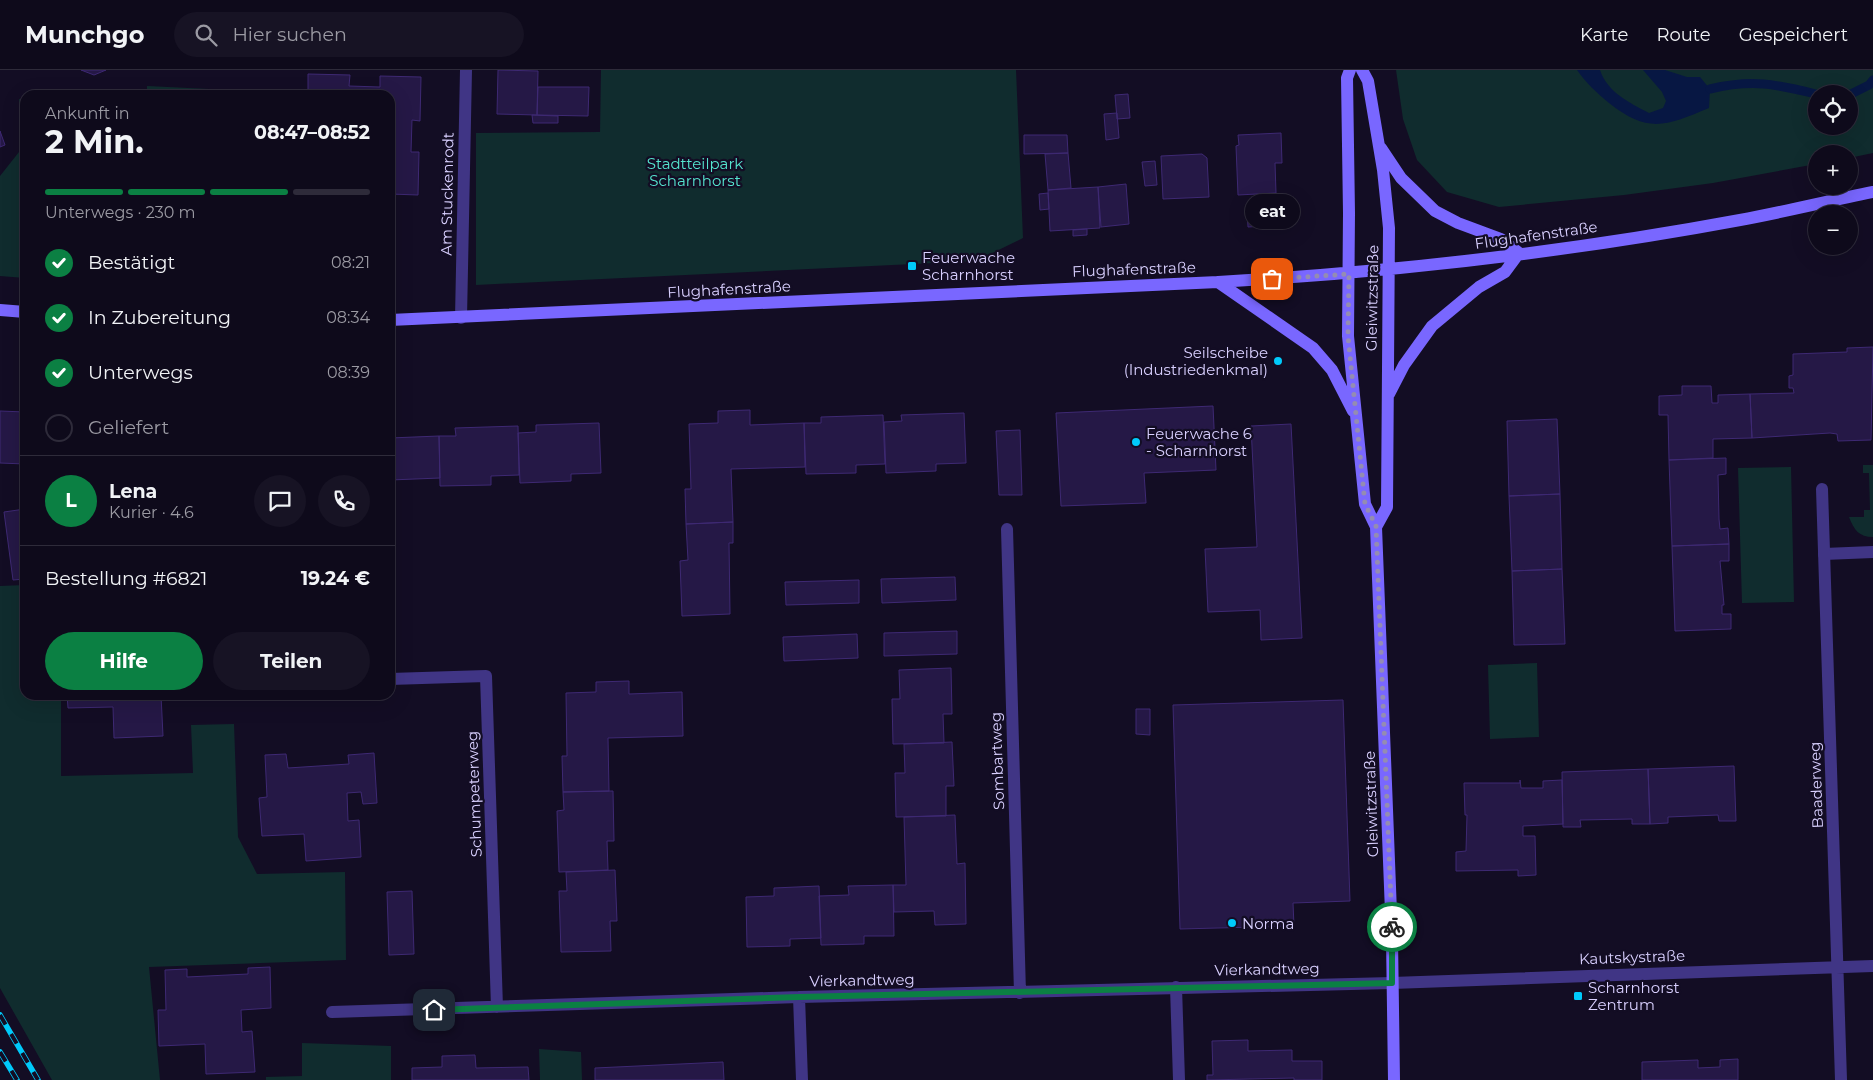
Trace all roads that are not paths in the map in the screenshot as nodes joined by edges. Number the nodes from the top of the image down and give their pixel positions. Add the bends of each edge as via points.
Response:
1 (466, 70) edge
2 (1350, 70) edge
3 (1362, 70) edge
4 (1378, 145) junction
5 (1873, 192) edge
6 (1519, 253) junction
7 (1389, 271) junction
8 (1349, 274) junction
9 (1218, 282) junction
10 (0, 310) edge
11 (20, 312) edge
12 (460, 318) junction
13 (395, 320) edge
14 (1387, 397) junction
15 (1356, 418) junction
16 (1822, 489) dead end
17 (1376, 526) junction
18 (1006, 529) dead end
19 (1873, 552) edge
20 (1824, 554) junction
21 (395, 679) edge
22 (1873, 966) edge
23 (1839, 967) junction
24 (1392, 983) junction
25 (1176, 987) junction
26 (1020, 993) junction
27 (799, 997) junction
28 (497, 1007) junction
29 (332, 1012) dead end
30 (802, 1080) edge
31 (1179, 1080) edge
32 (1394, 1080) edge
33 (1841, 1080) edge

1 - 12 street, Am Stuckenrodt
2 - 8 main road, Gleiwitzstraße via 1347,78
3 - 4 main road, Gleiwitzstraße via 1368,81
4 - 6 main road via 1401,178 1435,211 1501,240
4 - 7 main road, Gleiwitzstraße via 1389,228
5 - 6 main road, Flughafenstraße via 1723,223
6 - 7 main road, Flughafenstraße
6 - 14 main road via 1505,272 1479,286 1432,326 1404,365
7 - 8 main road, Flughafenstraße
7 - 14 main road, Gleiwitzstraße
8 - 9 main road, Flughafenstraße
8 - 15 main road, Gleiwitzstraße via 1348,336
9 - 12 main road, Flughafenstraße
9 - 15 main road via 1313,348 1332,370
10 - 11 main road
12 - 13 main road, Flughafenstraße
14 - 17 main road, Gleiwitzstraße via 1387,507
15 - 17 main road, Gleiwitzstraße via 1365,504
16 - 20 street, Baaderweg
17 - 24 main road, Gleiwitzstraße
18 - 26 street, Sombartweg
19 - 20 street
20 - 23 street, Baaderweg
21 - 28 street, Schumpeterweg via 486,676
22 - 23 street, Kautskystraße
23 - 24 street, Kautskystraße
23 - 33 street, Baaderweg
24 - 25 street, Vierkandtweg
24 - 32 main road, Gleiwitzstraße
25 - 26 street, Vierkandtweg
25 - 31 street
26 - 27 street, Vierkandtweg
27 - 28 street, Vierkandtweg
27 - 30 street
28 - 29 street, Vierkandtweg

